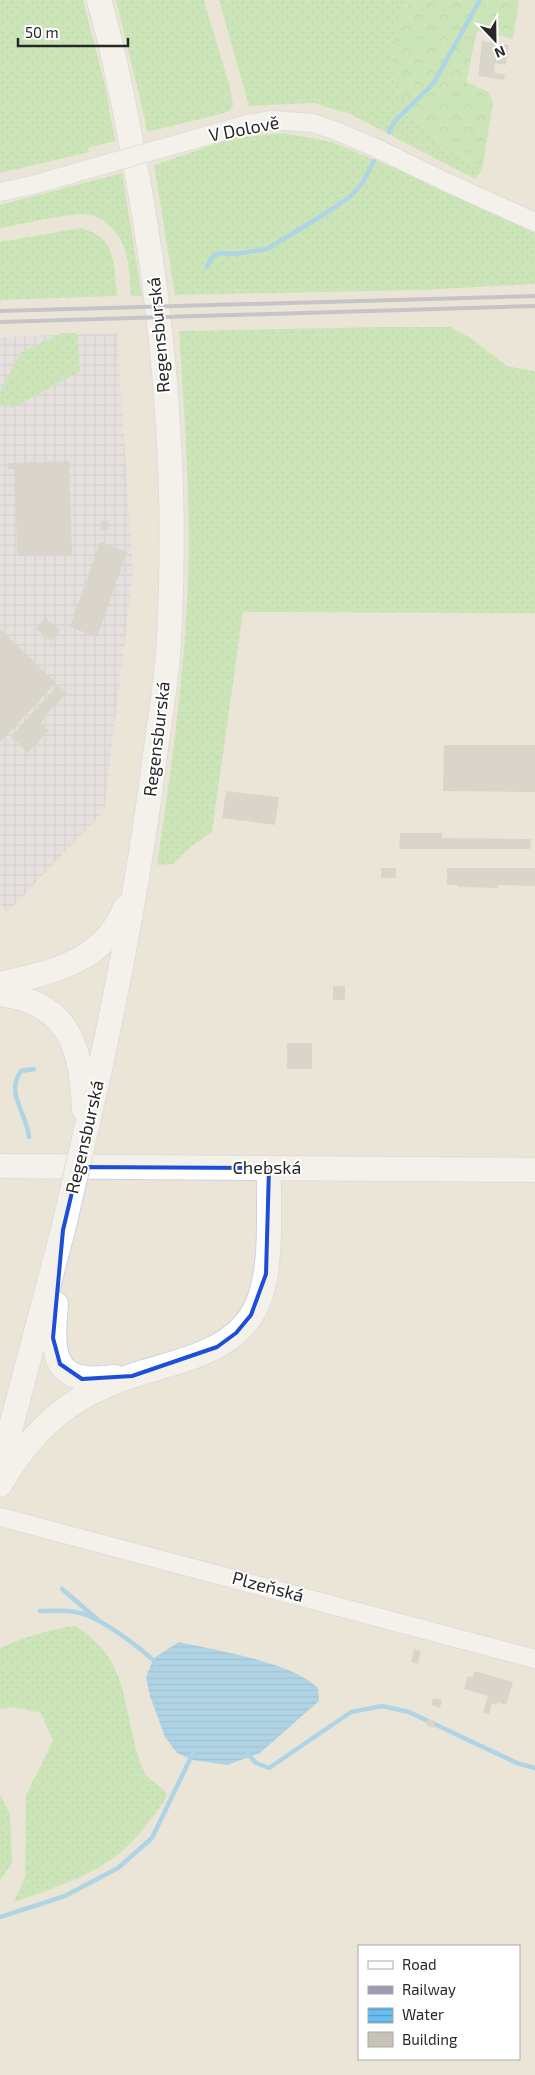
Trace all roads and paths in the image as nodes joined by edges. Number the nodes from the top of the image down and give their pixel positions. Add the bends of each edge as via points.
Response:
1 (99, 0) edge
2 (0, 192) edge
3 (535, 222) edge
4 (139, 861) junction
5 (0, 984) edge
6 (0, 994) edge
7 (89, 1097) junction
8 (0, 1166) edge
9 (269, 1168) junction
10 (535, 1170) edge
11 (59, 1256) junction
12 (132, 1376) junction
13 (2, 1476) edge
14 (0, 1517) edge
15 (535, 1659) edge

1 - 4 main road, Regensburská via 124,104 155,282 172,531 169,644
2 - 3 street, V Dolově, bridge via 272,120 313,123 336,131
4 - 5 main road via 122,916 97,947 67,966
4 - 7 main road, Regensburská via 106,1043
6 - 7 main road via 34,1002 56,1016 77,1052
7 - 11 main road, Regensburská, bridge via 85,1135
8 - 9 main road, Chebská
9 - 10 main road, Chebská
9 - 12 main road via 266,1274 260,1298 251,1315 236,1333 217,1347
11 - 12 main road via 53,1338 60,1364 82,1379
11 - 13 main road, Regensburská
12 - 13 main road via 86,1396 56,1415
14 - 15 street, Plzeňská

